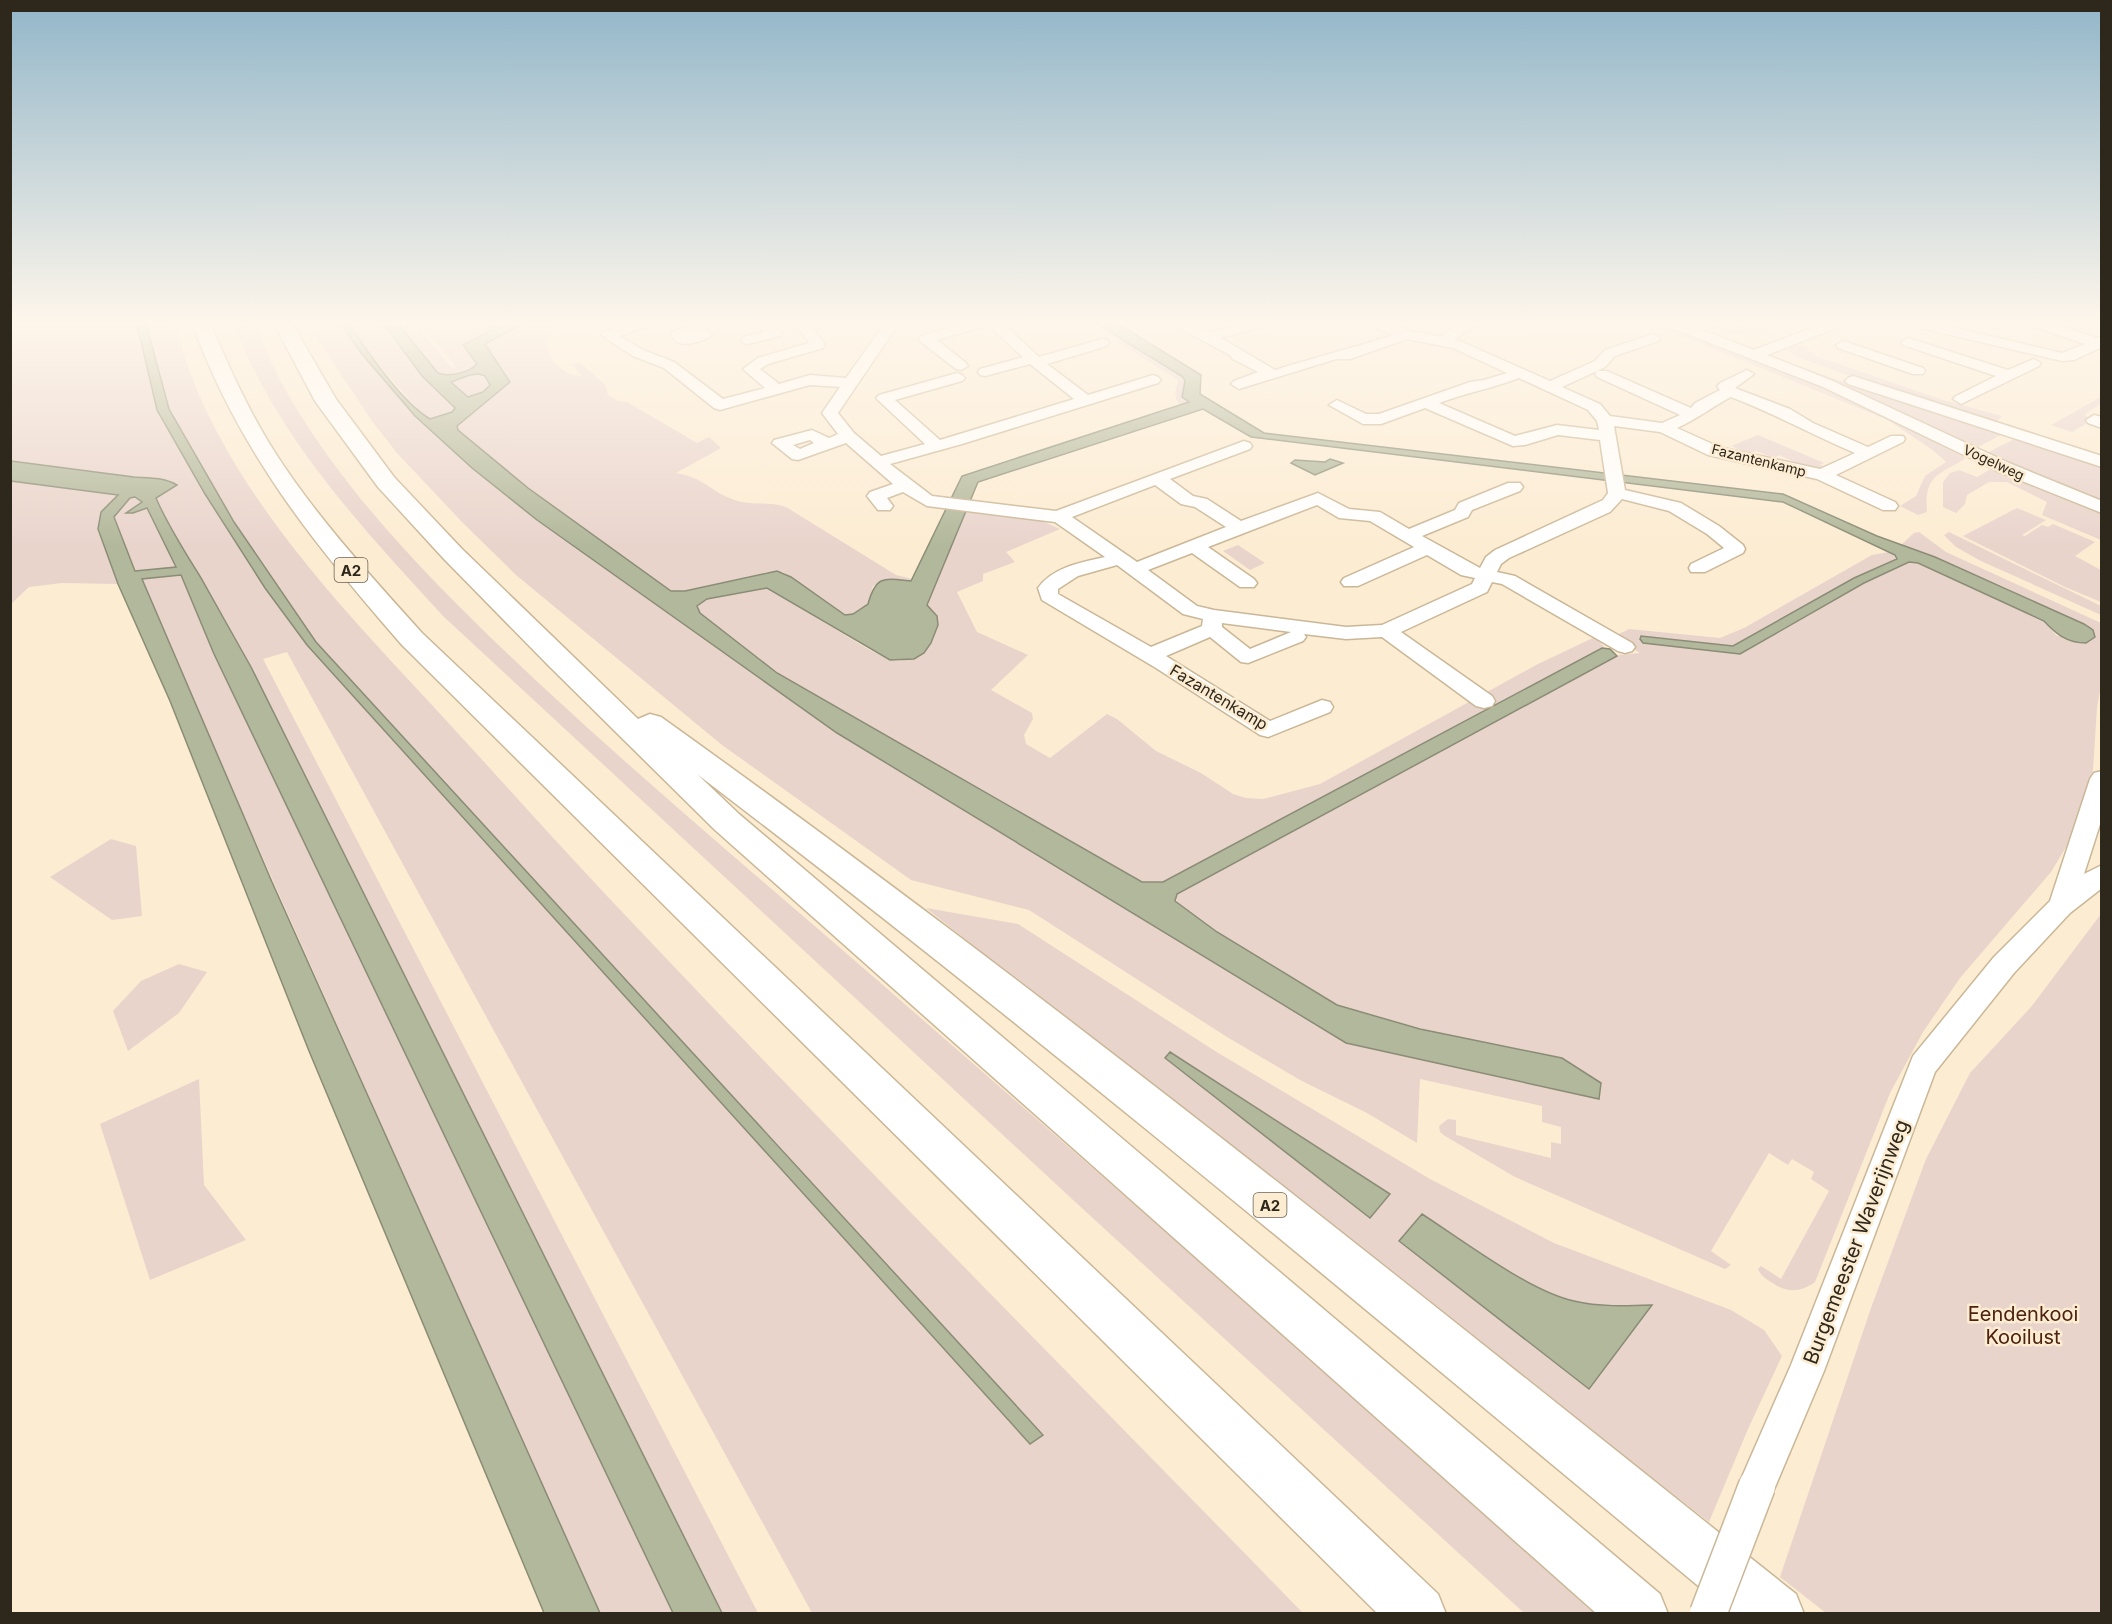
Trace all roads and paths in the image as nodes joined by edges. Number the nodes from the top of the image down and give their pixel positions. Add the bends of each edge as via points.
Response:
1 (230, 396) edge
2 (323, 396) edge
3 (708, 396) edge
4 (755, 396) edge
5 (841, 396) edge
6 (890, 396) edge
7 (1080, 396) edge
8 (1106, 396) edge
9 (1449, 396) edge
10 (1571, 396) edge
11 (1650, 396) edge
12 (1721, 396) edge
13 (1742, 396) edge
14 (1853, 396) edge
15 (1896, 396) edge
16 (1967, 396) edge
17 (1961, 399) dead end
18 (1085, 400) junction
19 (1426, 403) junction
20 (1336, 405) dead end
21 (1693, 415) junction
22 (1606, 428) junction
23 (1664, 428) junction
24 (848, 436) junction
25 (1897, 439) dead end
26 (826, 443) dead end
27 (935, 445) junction
28 (1244, 446) dead end
29 (1867, 453) junction
30 (879, 462) junction
31 (2102, 462) edge
32 (1822, 476) junction
33 (1157, 478) junction
34 (1615, 483) junction
35 (905, 486) junction
36 (1514, 487) dead end
37 (884, 506) dead end
38 (1889, 506) dead end
39 (2102, 508) edge
40 (1059, 517) junction
41 (1239, 528) junction
42 (1407, 536) junction
43 (1194, 546) junction
44 (1431, 547) junction
45 (1127, 564) junction
46 (1698, 568) dead end
47 (1486, 575) junction
48 (1351, 582) dead end
49 (1247, 583) dead end
50 (1212, 623) junction
51 (1386, 631) junction
52 (1296, 637) dead end
53 (1625, 647) dead end
54 (1150, 655) junction
55 (558, 659) junction
56 (1484, 701) dead end
57 (1322, 707) dead end
58 (2102, 779) edge
59 (2102, 874) edge
60 (2061, 906) junction
61 (1418, 1614) edge
62 (1640, 1614) edge
63 (1708, 1614) edge
64 (1776, 1614) edge

1 - 61 highway, A2 via 268,462 329,544 412,639
2 - 55 highway, A2 via 386,482
3 - 4 street via 720,405
5 - 24 street via 830,413
6 - 27 street via 884,398
7 - 18 street
8 - 18 street
9 - 19 street
10 - 22 street via 1594,407
11 - 21 street
12 - 21 street
13 - 29 street
14 - 39 street, Vogelweg via 2002,467
15 - 31 street, Vogelweg
16 - 17 street
18 - 27 street
19 - 20 street via 1380,419 1363,419
19 - 22 street, Fazantenkamp via 1513,441 1557,430
21 - 23 street
22 - 23 street, Fazantenkamp
22 - 34 street
23 - 32 street, Fazantenkamp via 1713,451
24 - 26 street
24 - 30 street
25 - 29 street, Fazantenkamp
27 - 30 street
28 - 33 street
29 - 32 street, Fazantenkamp
30 - 35 street
32 - 38 street, Fazantenkamp
33 - 40 street
33 - 41 street via 1187,500 1201,502
34 - 46 street via 1675,507 1736,549
34 - 47 street via 1610,504 1502,554
35 - 37 street via 876,496
35 - 40 street via 927,501
36 - 42 street
40 - 45 street
41 - 42 street, Fazantenkamp via 1318,498 1345,514 1374,516
41 - 43 street, Fazantenkamp
42 - 44 street, Fazantenkamp
43 - 45 street, Fazantenkamp
43 - 49 street
44 - 47 street, Fazantenkamp via 1468,571
44 - 48 street
45 - 50 street
45 - 54 street, Fazantenkamp via 1080,569 1053,582 1048,596
47 - 51 street via 1480,588
47 - 53 street, Fazantenkamp via 1508,580
50 - 51 street via 1346,633
50 - 52 street via 1248,657
50 - 54 street, Fazantenkamp
51 - 56 street
54 - 57 street, Fazantenkamp via 1269,730
55 - 62 highway, A2 via 727,822
55 - 64 highway, A2 via 760,803 961,959
58 - 60 street, Burgemeester Waverijnweg
59 - 60 street, Burgemeester Waverijnweg
60 - 63 street, Burgemeester Waverijnweg, bridge via 2004,965 1923,1065

